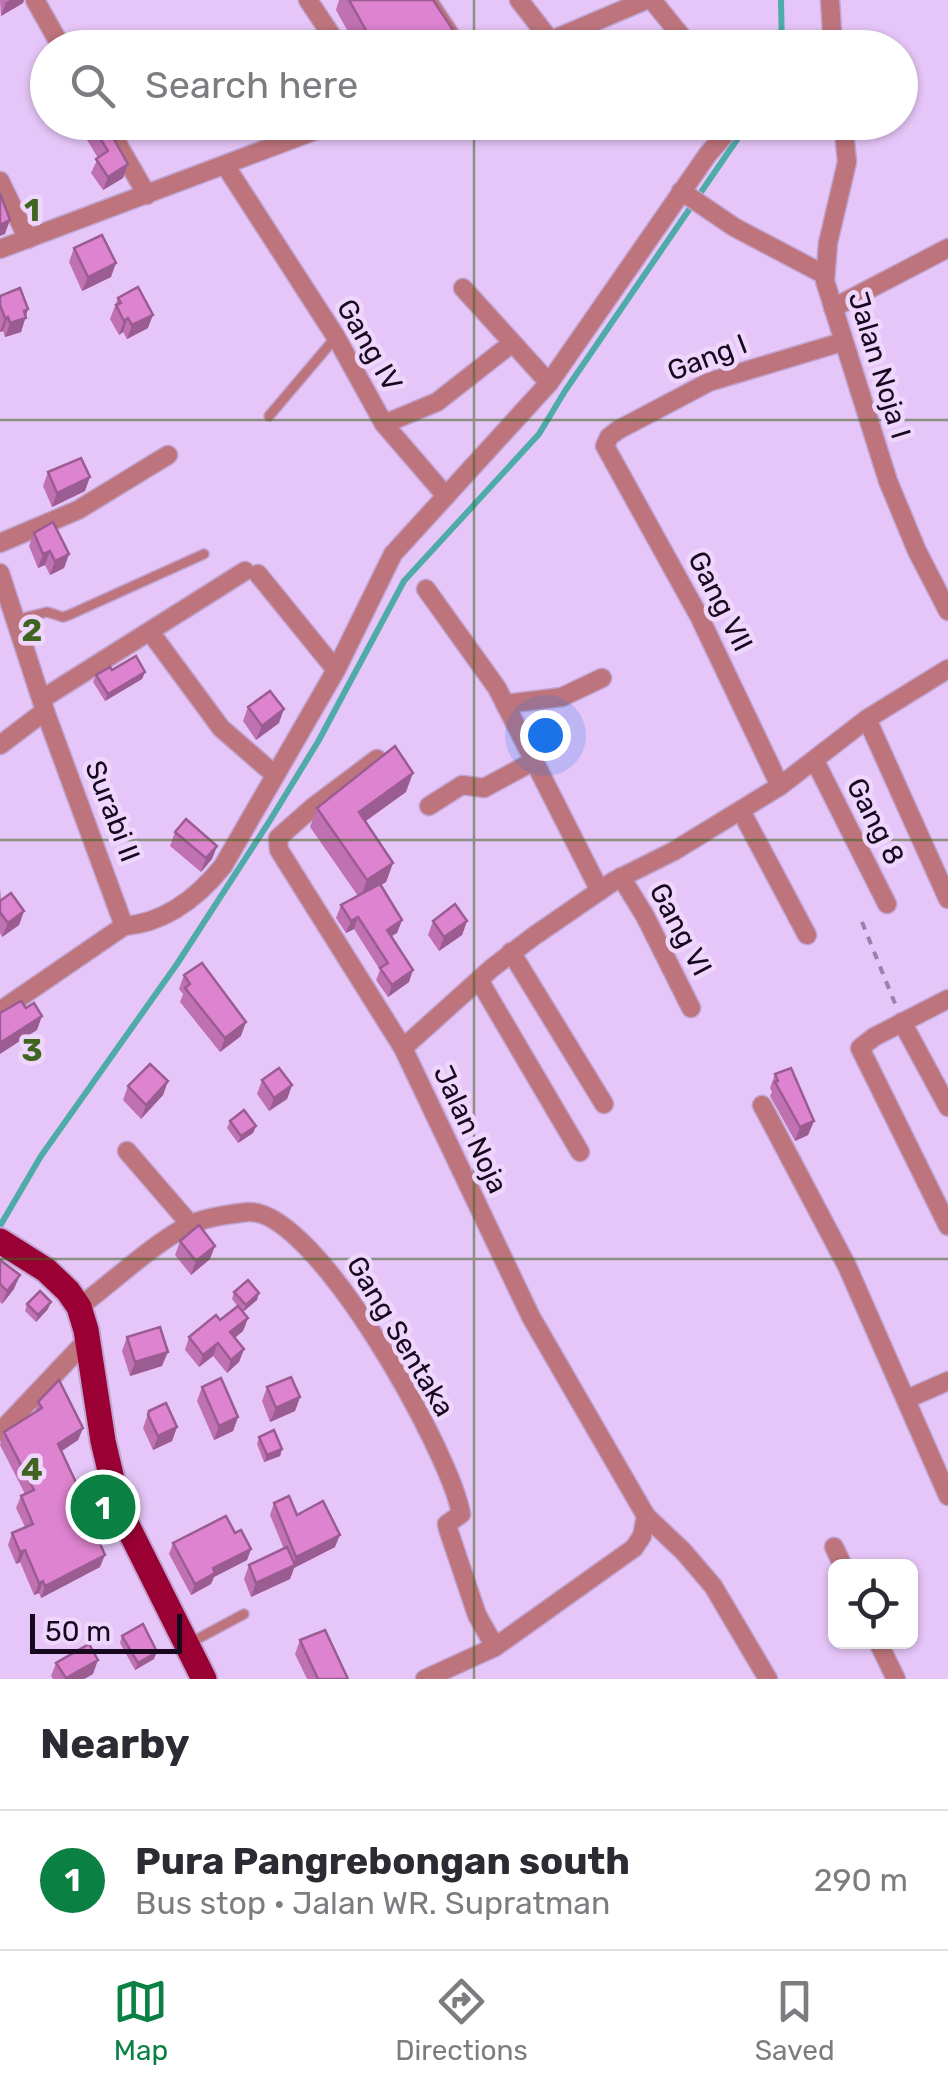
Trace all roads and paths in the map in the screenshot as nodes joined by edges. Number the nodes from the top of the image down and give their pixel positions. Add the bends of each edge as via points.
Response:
1 (35, 0) edge
2 (308, 0) edge
3 (427, 0) edge
4 (519, 0) edge
5 (649, 0) edge
6 (830, 0) edge
7 (52, 30) edge
8 (328, 30) edge
9 (447, 30) edge
10 (534, 30) edge
11 (575, 30) edge
12 (676, 30) edge
13 (832, 30) edge
14 (115, 140) edge
15 (291, 140) edge
16 (720, 140) edge
17 (845, 140) edge
18 (225, 165) junction
19 (0, 181) edge
20 (685, 193) junction
21 (147, 196) junction
22 (28, 238) junction
23 (948, 248) edge
24 (0, 249) edge
25 (825, 276) junction
26 (463, 288) dead end
27 (833, 308) junction
28 (336, 338) junction
29 (842, 342) junction
30 (511, 344) junction
31 (549, 383) junction
32 (269, 416) dead end
33 (384, 424) junction
34 (605, 446) joint
35 (168, 455) dead end
36 (446, 496) junction
37 (0, 543) edge
38 (204, 554) dead end
39 (0, 573) edge
40 (426, 589) dead end
41 (948, 612) edge
42 (16, 620) junction
43 (152, 633) junction
44 (948, 669) edge
45 (336, 670) junction
46 (602, 678) dead end
47 (506, 704) junction
48 (44, 705) junction
49 (867, 719) junction
50 (0, 745) edge
51 (377, 759) edge
52 (532, 762) junction
53 (815, 762) junction
54 (275, 775) junction
55 (780, 786) junction
56 (430, 806) dead end
57 (740, 810) junction
58 (621, 877) junction
59 (600, 891) junction
60 (948, 899) edge
61 (887, 904) dead end
62 (862, 922) dead end
63 (124, 926) junction
64 (807, 934) dead end
65 (511, 952) junction
66 (479, 980) junction
67 (948, 999) edge
68 (691, 1008) dead end
69 (0, 1011) edge
70 (902, 1022) junction
71 (403, 1048) junction
72 (604, 1104) dead end
73 (762, 1105) dead end
74 (948, 1107) edge
75 (126, 1151) dead end
76 (580, 1152) dead end
77 (190, 1224) junction
78 (948, 1226) edge
79 (4, 1244) edge
80 (79, 1308) junction
81 (88, 1339) junction
82 (948, 1381) edge
83 (906, 1400) junction
84 (0, 1432) edge
85 (948, 1496) edge
86 (646, 1516) junction
87 (672, 1542) junction
88 (834, 1547) dead end
89 (634, 1548) junction
90 (840, 1559) edge
91 (244, 1614) dead end
92 (186, 1645) junction
93 (494, 1647) junction
94 (881, 1649) edge
95 (204, 1679) edge
96 (425, 1679) edge
97 (768, 1679) edge
98 (896, 1679) edge

1 - 7 street
2 - 8 street
3 - 9 street
4 - 10 street
5 - 11 street
5 - 12 street
6 - 13 street
14 - 21 street
15 - 18 street
16 - 20 street
17 - 25 street, Jalan Noja I via 847,162
18 - 21 street
18 - 28 street, Gang IV
19 - 22 street
20 - 25 street
20 - 31 street
21 - 22 street
22 - 24 street
23 - 27 street
25 - 27 street, Jalan Noja I
26 - 30 street
27 - 29 street, Jalan Noja I
28 - 32 lane
28 - 33 street, Gang IV
29 - 34 street, Gang I via 689,390 618,430
29 - 41 street, Jalan Noja I via 888,481
30 - 31 street
30 - 33 street, Gang IV via 437,402
31 - 36 street
33 - 36 street
34 - 55 street, Gang VII
35 - 37 street via 78,510
36 - 45 street via 388,562
38 - 42 lane via 69,615 47,612
39 - 42 street, Surabi II
40 - 47 street
42 - 48 street, Surabi II
43 - 45 street via 251,573
43 - 48 street
43 - 54 street via 221,728
44 - 49 street, Jalan Noja
45 - 54 street
46 - 47 street via 562,698
47 - 52 street
48 - 50 street
48 - 63 street, Surabi II
49 - 53 street, Jalan Noja
49 - 60 street
51 - 71 street via 293,823 277,845
52 - 56 street via 484,788 462,785
52 - 59 street
53 - 55 street, Jalan Noja
53 - 61 street, Gang 8
54 - 63 street via 211,881 166,916
55 - 57 street, Jalan Noja
57 - 58 street, Jalan Noja
57 - 64 street
58 - 59 street, Jalan Noja
58 - 68 street, Gang VI
59 - 65 street, Jalan Noja
62 - 70 path
63 - 69 street
65 - 66 street, Jalan Noja
65 - 72 street
66 - 71 street, Jalan Noja
66 - 76 street
67 - 70 street
70 - 74 street
70 - 78 street via 867,1041 861,1052
71 - 86 street, Jalan Noja via 531,1316
73 - 83 street via 847,1266
75 - 77 street
77 - 80 street, Gang Sentaka
77 - 93 street, Gang Sentaka via 253,1212 274,1218 346,1290 453,1482 461,1514 448,1529
79 - 80 main road via 46,1270
80 - 81 main road
81 - 84 street
81 - 92 main road via 119,1509
82 - 83 street
83 - 85 street
86 - 87 street, Jalan Noja
86 - 89 street
87 - 89 street
87 - 97 street, Jalan Noja via 713,1586
88 - 90 street
89 - 93 street
91 - 92 lane
92 - 95 main road
93 - 96 street
94 - 98 street

